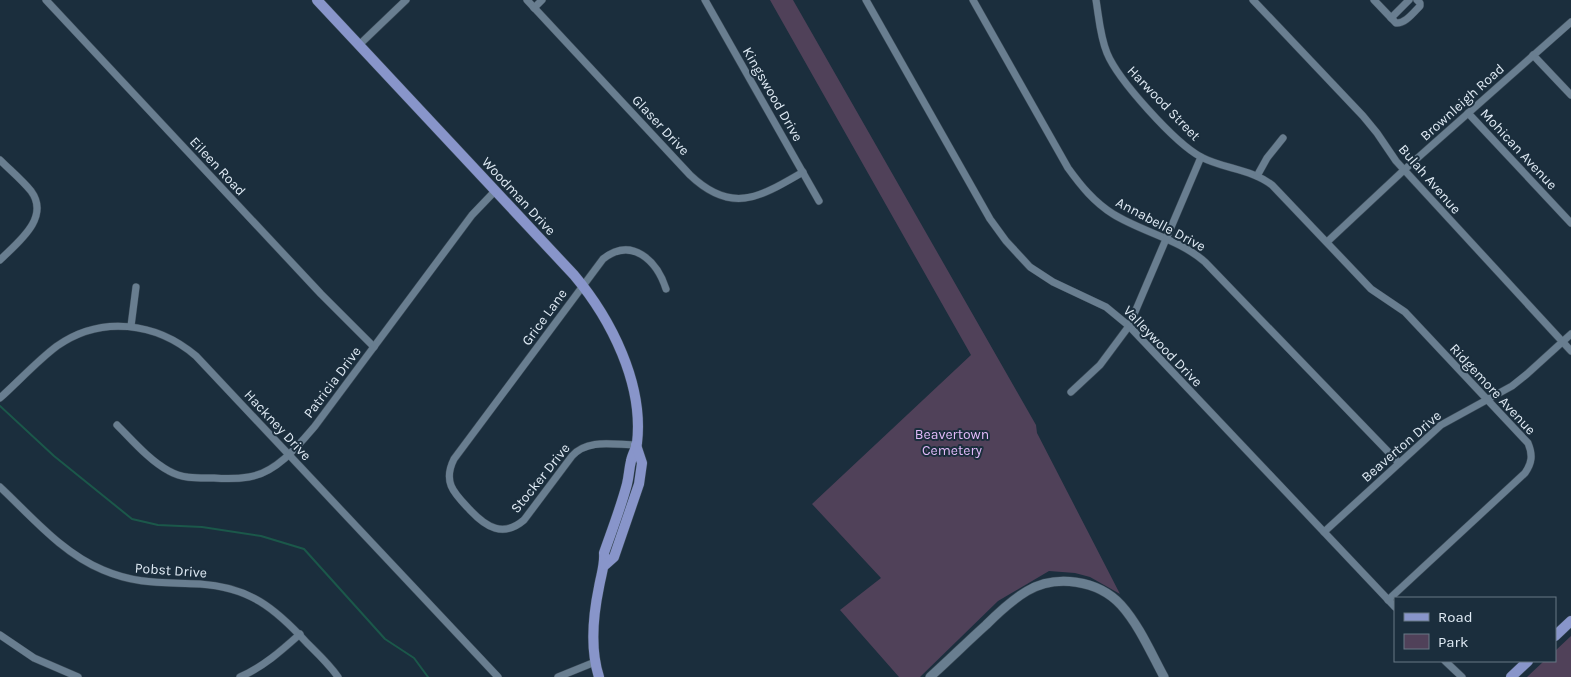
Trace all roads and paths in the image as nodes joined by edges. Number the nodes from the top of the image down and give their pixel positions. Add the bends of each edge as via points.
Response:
1 (46, 0) edge
2 (317, 0) edge
3 (406, 0) edge
4 (527, 0) edge
5 (542, 0) edge
6 (705, 0) edge
7 (973, 0) edge
8 (1096, 0) edge
9 (1253, 0) edge
10 (1374, 0) edge
11 (1409, 0) edge
12 (1417, 0) edge
13 (867, 1) edge
14 (534, 8) junction
15 (1391, 18) junction
16 (1571, 22) edge
17 (359, 45) junction
18 (1533, 55) junction
19 (1571, 95) edge
20 (1468, 113) junction
21 (1283, 138) dead end
22 (1201, 157) junction
23 (0, 160) edge
24 (1404, 170) junction
25 (803, 172) junction
26 (1257, 176) junction
27 (495, 191) junction
28 (819, 200) dead end
29 (1571, 223) edge
30 (1165, 239) junction
31 (1327, 242) junction
32 (0, 260) edge
33 (583, 285) junction
34 (136, 287) dead end
35 (666, 289) dead end
36 (131, 326) junction
37 (1129, 326) junction
38 (1571, 334) edge
39 (1563, 342) junction
40 (374, 348) junction
41 (1571, 351) edge
42 (1071, 392) dead end
43 (0, 398) edge
44 (1488, 400) junction
45 (117, 425) dead end
46 (636, 445) junction
47 (289, 453) junction
48 (454, 459) joint
49 (1399, 463) junction
50 (0, 487) edge
51 (1324, 532) junction
52 (1388, 600) junction
53 (1394, 606) edge
54 (1571, 621) edge
55 (300, 634) junction
56 (0, 635) edge
57 (1556, 635) edge
58 (595, 662) junction
59 (1446, 662) edge
60 (1527, 662) edge
61 (78, 677) edge
62 (240, 677) edge
63 (338, 677) edge
64 (498, 677) edge
65 (558, 677) edge
66 (599, 677) edge
67 (930, 677) edge
68 (1164, 677) edge
69 (1462, 677) edge
70 (1511, 677) edge

1 - 40 street, Eileen Road
2 - 17 main road, Woodman Drive
3 - 17 street
4 - 14 street, Glaser Drive
5 - 14 street
6 - 25 street, Kingswood Drive
7 - 30 street, Annabelle Drive via 1082,188 1114,214
8 - 22 street, Harwood Street via 1103,42 1118,75 1178,141
9 - 24 street, Bulah Avenue via 1363,116
10 - 15 street
11 - 15 street
12 - 15 street via 1420,6 1403,22 1396,23
13 - 37 street, Valleywood Drive via 990,219 1006,241 1041,275 1106,307
14 - 25 street, Glaser Drive via 690,175 708,190 732,198 754,197
16 - 18 street, Brownleigh Road
17 - 27 main road, Woodman Drive
18 - 19 street
18 - 20 street, Brownleigh Road
20 - 24 street, Brownleigh Road
20 - 29 street, Mohican Avenue
21 - 26 street
22 - 26 street, Harwood Street
22 - 30 street
23 - 32 street via 30,191 37,209 30,230
24 - 31 street, Brownleigh Road
24 - 39 street, Bulah Avenue
25 - 28 street, Kingswood Drive
26 - 31 street, Harwood Street via 1272,185
27 - 33 main road, Woodman Drive
27 - 40 street, Patricia Drive via 472,215
30 - 37 street
30 - 49 street, Annabelle Drive via 1205,262
31 - 44 street, Ridgemore Avenue via 1371,289 1405,312
33 - 35 street, Grice Lane via 608,255 627,250 639,253 653,264
33 - 46 main road, Woodman Drive via 606,318 621,349 636,406
33 - 48 street, Grice Lane
34 - 36 street
36 - 43 street, Hackney Drive via 93,329 70,339
36 - 47 street, Hackney Drive via 164,335 186,348
37 - 42 street via 1100,365
37 - 51 street, Valleywood Drive
38 - 39 street, Beaverton Drive
39 - 41 street, Bulah Avenue
39 - 44 street, Beaverton Drive via 1512,386
40 - 47 street, Patricia Drive via 315,426
44 - 49 street, Beaverton Drive via 1441,425
44 - 52 street, Ridgemore Avenue via 1528,443 1532,456 1529,468
45 - 47 street, Patricia Drive via 160,466 192,478 238,479 253,476 270,469
46 - 48 street, Stocker Drive via 593,444 582,448 572,456 524,520 506,529 484,524 456,496 449,478
46 - 58 main road, Woodman Drive via 642,463 639,484 614,556 605,565 596,607
47 - 64 street, Hackney Drive
49 - 51 street, Beaverton Drive
50 - 55 street, Pobst Drive via 61,545 104,571 149,583 214,585 240,592 274,610
51 - 52 street, Valleywood Drive
52 - 53 street, Valleywood Drive
54 - 57 main road
55 - 62 street via 275,656
55 - 63 street, Pobst Drive
56 - 61 street via 34,658
58 - 65 street
58 - 66 main road, Woodman Drive
59 - 69 street
60 - 70 main road
67 - 68 street via 998,613 1026,592 1044,584 1063,581 1094,587 1120,604

